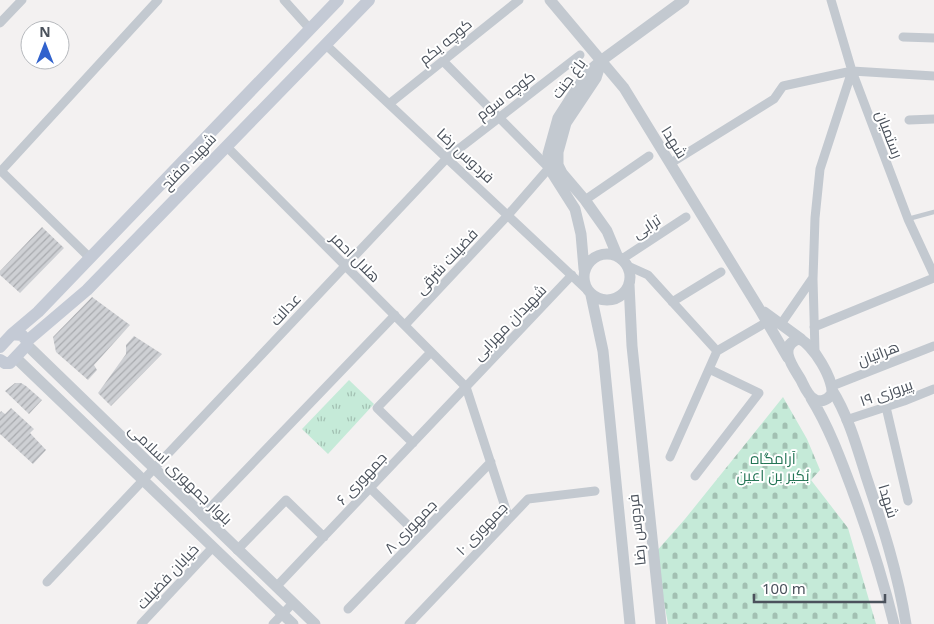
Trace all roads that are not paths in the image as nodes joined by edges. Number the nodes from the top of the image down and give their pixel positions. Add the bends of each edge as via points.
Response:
1 (22, 0) edge
2 (158, 0) edge
3 (284, 0) edge
4 (338, 0) edge
5 (369, 0) edge
6 (519, 0) edge
7 (550, 0) edge
8 (684, 0) edge
9 (831, 0) edge
10 (669, 5) edge
11 (0, 23) edge
12 (310, 29) junction
13 (903, 37) dead end
14 (934, 38) edge
15 (326, 44) junction
16 (580, 54) dead end
17 (602, 60) junction
18 (443, 61) junction
19 (852, 71) junction
20 (934, 76) edge
21 (389, 104) junction
22 (499, 117) junction
23 (934, 119) edge
24 (910, 120) dead end
25 (226, 146) junction
26 (649, 156) dead end
27 (447, 158) junction
28 (671, 163) junction
29 (549, 168) junction
30 (1, 171) edge
31 (586, 200) junction
32 (934, 212) edge
33 (508, 215) junction
34 (686, 217) dead end
35 (908, 219) junction
36 (90, 258) junction
37 (622, 260) junction
38 (345, 265) junction
39 (584, 269) junction
40 (721, 272) dead end
41 (572, 275) junction
42 (934, 276) edge
43 (813, 279) junction
44 (629, 284) junction
45 (588, 291) junction
46 (672, 302) junction
47 (760, 310) junction
48 (395, 315) junction
49 (767, 322) junction
50 (781, 324) junction
51 (405, 325) junction
52 (814, 327) junction
53 (801, 338) junction
54 (5, 339) edge
55 (27, 343) junction
56 (934, 346) edge
57 (717, 351) junction
58 (431, 352) junction
59 (815, 352) junction
60 (788, 358) junction
61 (9, 361) edge
62 (709, 369) junction
63 (0, 374) edge
64 (466, 387) junction
65 (832, 388) junction
66 (934, 389) edge
67 (811, 398) junction
68 (886, 407) junction
69 (846, 420) junction
70 (413, 443) junction
71 (670, 457) dead end
72 (491, 462) junction
73 (153, 468) junction
74 (695, 476) dead end
75 (143, 479) junction
76 (370, 488) junction
77 (595, 491) dead end
78 (908, 502) dead end
79 (202, 516) junction
80 (509, 519) junction
81 (324, 536) junction
82 (420, 536) junction
83 (213, 548) junction
84 (237, 550) junction
85 (46, 582) dead end
86 (276, 587) junction
87 (293, 603) junction
88 (348, 609) dead end
89 (283, 614) junction
90 (141, 624) edge
91 (273, 624) edge
92 (293, 624) edge
93 (314, 624) edge
94 (408, 624) edge
95 (630, 624) edge
96 (661, 624) edge
97 (894, 624) edge
98 (906, 624) edge

1 - 11 street
2 - 30 street
3 - 12 street
4 - 12 main road, شهید مفتح
5 - 15 main road, شهید مفتح
6 - 18 street, کوچه یکم
7 - 17 street, شهدا
8 - 10 street
9 - 19 street, رستمیان
10 - 17 street
12 - 36 main road, شهید مفتح
13 - 14 street
15 - 21 street, فردوس رضا
15 - 25 main road, شهید مفتح
16 - 22 street, کوچه سوم
17 - 28 street, شهدا via 624,88
17 - 29 street, باغ جنت via 575,90 558,118 548,154
17 - 31 street, باغ جنت via 596,78 566,123 558,152 562,173
18 - 21 street, کوچه یکم
18 - 22 street
19 - 20 street
19 - 28 street via 783,86 774,98
19 - 35 street, رستمیان
19 - 43 street via 820,169
21 - 27 street, فردوس رضا
22 - 27 street, کوچه سوم
22 - 29 street
23 - 24 street
25 - 38 street, هلال احمر
25 - 55 main road, شهید مفتح via 87,290
26 - 31 street
27 - 33 street, فردوس رضا
27 - 38 street, عدالت
28 - 47 street, شهدا
29 - 33 street, فضیلت شرقی
29 - 39 street via 575,208
30 - 36 street
31 - 37 street, باغ جنت
32 - 35 lane
33 - 41 street, فردوس رضا
33 - 51 street, فضیلت شرقی
34 - 37 street, ترابی
35 - 42 street, رستمیان
36 - 54 main road, شهید مفتح via 38,312
37 - 39 street via 609,253 601,254 588,262
37 - 44 street via 630,275
37 - 46 street via 648,275
38 - 48 street, هلال احمر
38 - 73 street, عدالت
39 - 45 street via 583,279
40 - 46 street
41 - 45 street, فردوس رضا
41 - 64 street, شهیدان مهرابی
42 - 52 street
43 - 50 street
43 - 52 street
44 - 45 street via 625,292 609,300 599,299
44 - 96 street, فردوس رضا via 632,346
45 - 95 street, فردوس رضا via 603,351
46 - 57 street
47 - 49 street, شهدا
47 - 50 street, شهدا
48 - 51 street, هلال احمر
48 - 79 street
49 - 57 street
49 - 60 street, شهدا
50 - 53 street, شهدا
51 - 58 street, هلال احمر
52 - 59 street
53 - 59 street, شهدا
53 - 60 street via 790,344
54 - 55 main road via 22,335
55 - 61 main road, شهید مفتح
55 - 73 street, بلوار جمهوری اسلامی
56 - 65 street, هراتیان
57 - 62 street
58 - 64 street, هلال احمر
58 - 70 street via 377,408
59 - 65 street, شهدا
60 - 67 street, شهدا
61 - 63 main road
61 - 75 street, بلوار جمهوری اسلامی
62 - 71 street
62 - 74 street via 759,393
64 - 70 street, جمهوری ۶
64 - 72 street
65 - 67 street via 829,397 822,401
65 - 69 street, شهدا
66 - 68 street, پیروزی ۱۹
67 - 97 street, شهدا via 844,466 875,554
68 - 69 street, پیروزی ۱۹
68 - 78 street
69 - 98 street, شهدا via 894,564
70 - 76 street, جمهوری ۶
72 - 80 street
72 - 82 street, جمهوری ۸
73 - 75 street, عدالت
73 - 79 street, بلوار جمهوری اسلامی
75 - 83 street, بلوار جمهوری اسلامی
75 - 85 street, عدالت
76 - 81 street, جمهوری ۶
76 - 82 street
77 - 80 street, جمهوری ۱۰ via 528,499
79 - 84 street, بلوار جمهوری اسلامی
80 - 94 street, جمهوری ۱۰
81 - 84 street via 286,500
81 - 86 street, جمهوری ۶
82 - 88 street, جمهوری ۸
83 - 89 street, بلوار جمهوری اسلامی
83 - 90 street, خیابان فضیلت
84 - 86 street, بلوار جمهوری اسلامی
86 - 87 street, بلوار جمهوری اسلامی
87 - 89 street
87 - 93 street, بلوار جمهوری اسلامی
89 - 91 street
89 - 92 street, بلوار جمهوری اسلامی

